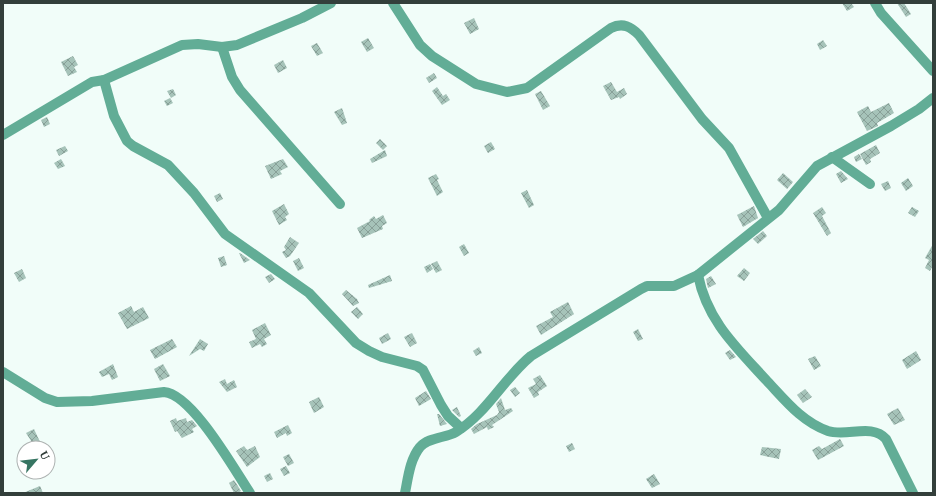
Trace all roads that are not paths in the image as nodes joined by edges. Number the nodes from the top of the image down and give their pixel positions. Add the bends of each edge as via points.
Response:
1 (331, 3) edge
2 (392, 3) edge
3 (875, 3) edge
4 (222, 47) junction
5 (933, 71) edge
6 (104, 80) junction
7 (933, 98) edge
8 (3, 135) edge
9 (832, 157) junction
10 (870, 184) dead end
11 (340, 204) dead end
12 (768, 218) junction
13 (698, 275) junction
14 (3, 372) edge
15 (461, 428) junction
16 (250, 493) edge
17 (405, 493) edge
18 (912, 493) edge

1 - 4 street via 247,42
2 - 12 street via 420,45 432,56 476,84 502,92 527,88 617,25 623,24 632,28 640,35 702,119 729,148
3 - 5 street
4 - 6 street via 182,45
4 - 11 street via 232,77 240,90
6 - 8 street via 92,82
6 - 15 street via 114,116 127,141 168,165 194,193 225,234 309,293 356,343 382,357 423,370 448,416
7 - 9 street via 891,126
9 - 10 street
9 - 12 street via 817,166 783,206
12 - 13 street
13 - 15 street via 674,286 647,286 537,352 521,365 484,408
13 - 18 street via 704,296 722,330 791,406 809,422 829,431 866,431 882,434
14 - 16 street via 45,398 57,402 92,401 160,393 176,395 186,402 200,419
15 - 17 street via 421,446 413,459

